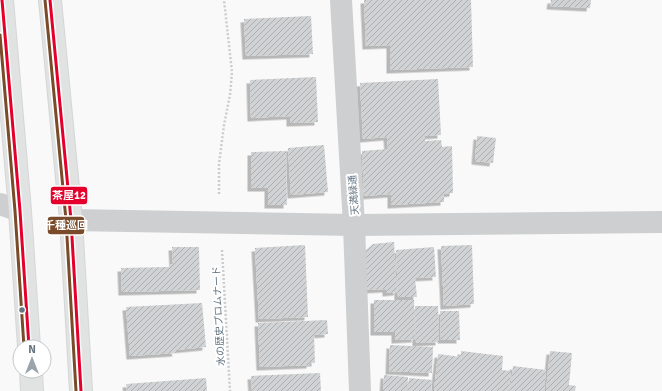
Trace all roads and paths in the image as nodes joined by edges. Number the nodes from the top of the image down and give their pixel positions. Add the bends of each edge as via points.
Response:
1 (2, 0) edge
2 (50, 0) edge
3 (224, 0) edge
4 (341, 0) edge
5 (219, 194) dead end
6 (10, 207) edge
7 (71, 220) junction
8 (662, 222) edge
9 (354, 225) junction
10 (222, 248) dead end
11 (28, 339) edge
12 (31, 379) edge
13 (32, 391) edge
14 (81, 391) edge
15 (230, 391) edge
16 (360, 391) edge

1 - 6 main road
2 - 7 main road
3 - 5 path via 232,72 218,164
4 - 9 street, 天満緑通
6 - 11 main road
7 - 9 street
7 - 14 main road
8 - 9 street
9 - 16 street, 天満緑通
10 - 15 path, 水の歴史プロムナード
12 - 13 main road

